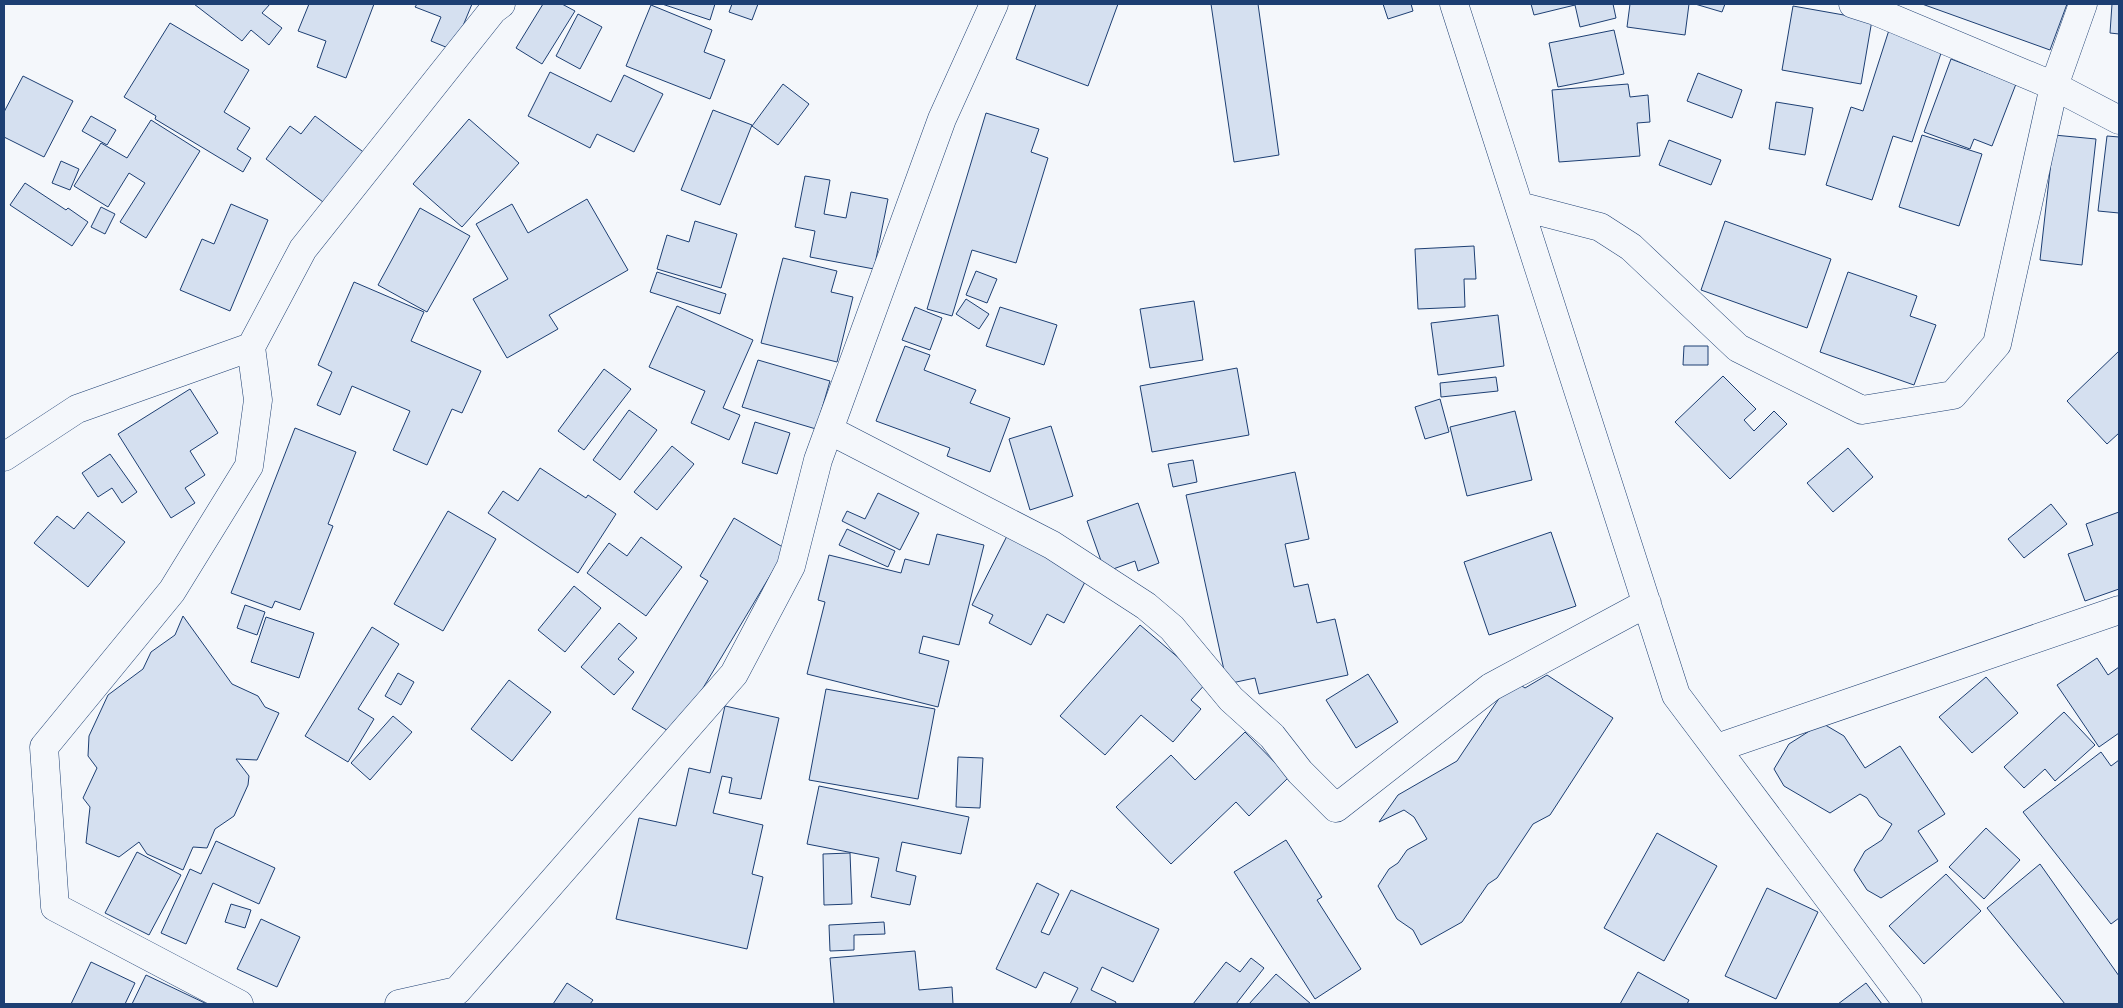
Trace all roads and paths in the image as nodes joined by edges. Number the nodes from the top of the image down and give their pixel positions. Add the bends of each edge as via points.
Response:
1 (501, 4) edge
2 (994, 4) edge
3 (1454, 4) edge
4 (1853, 4) edge
5 (2083, 4) edge
6 (2054, 86) junction
7 (2119, 120) edge
8 (1519, 206) junction
9 (250, 347) junction
10 (829, 430) junction
11 (4, 457) edge
12 (1647, 603) junction
13 (2119, 610) edge
14 (1717, 748) junction
15 (239, 1004) edge
16 (399, 1004) edge
17 (1908, 1004) edge

1 - 9 street via 303,249
2 - 10 street via 942,119
3 - 8 street
4 - 6 street
5 - 6 street
6 - 7 street
6 - 8 street via 1997,344 1953,395 1862,410 1738,348 1631,247 1600,227
8 - 12 street
9 - 11 street via 77,409
9 - 15 street via 258,400 249,466 172,591 44,747 55,907
10 - 12 street via 1052,545 1146,606 1172,628 1231,698 1272,736 1300,772 1336,808 1491,687
10 - 16 street via 818,460 791,566 734,674 457,991
12 - 14 street via 1676,695
13 - 14 street
14 - 17 street

